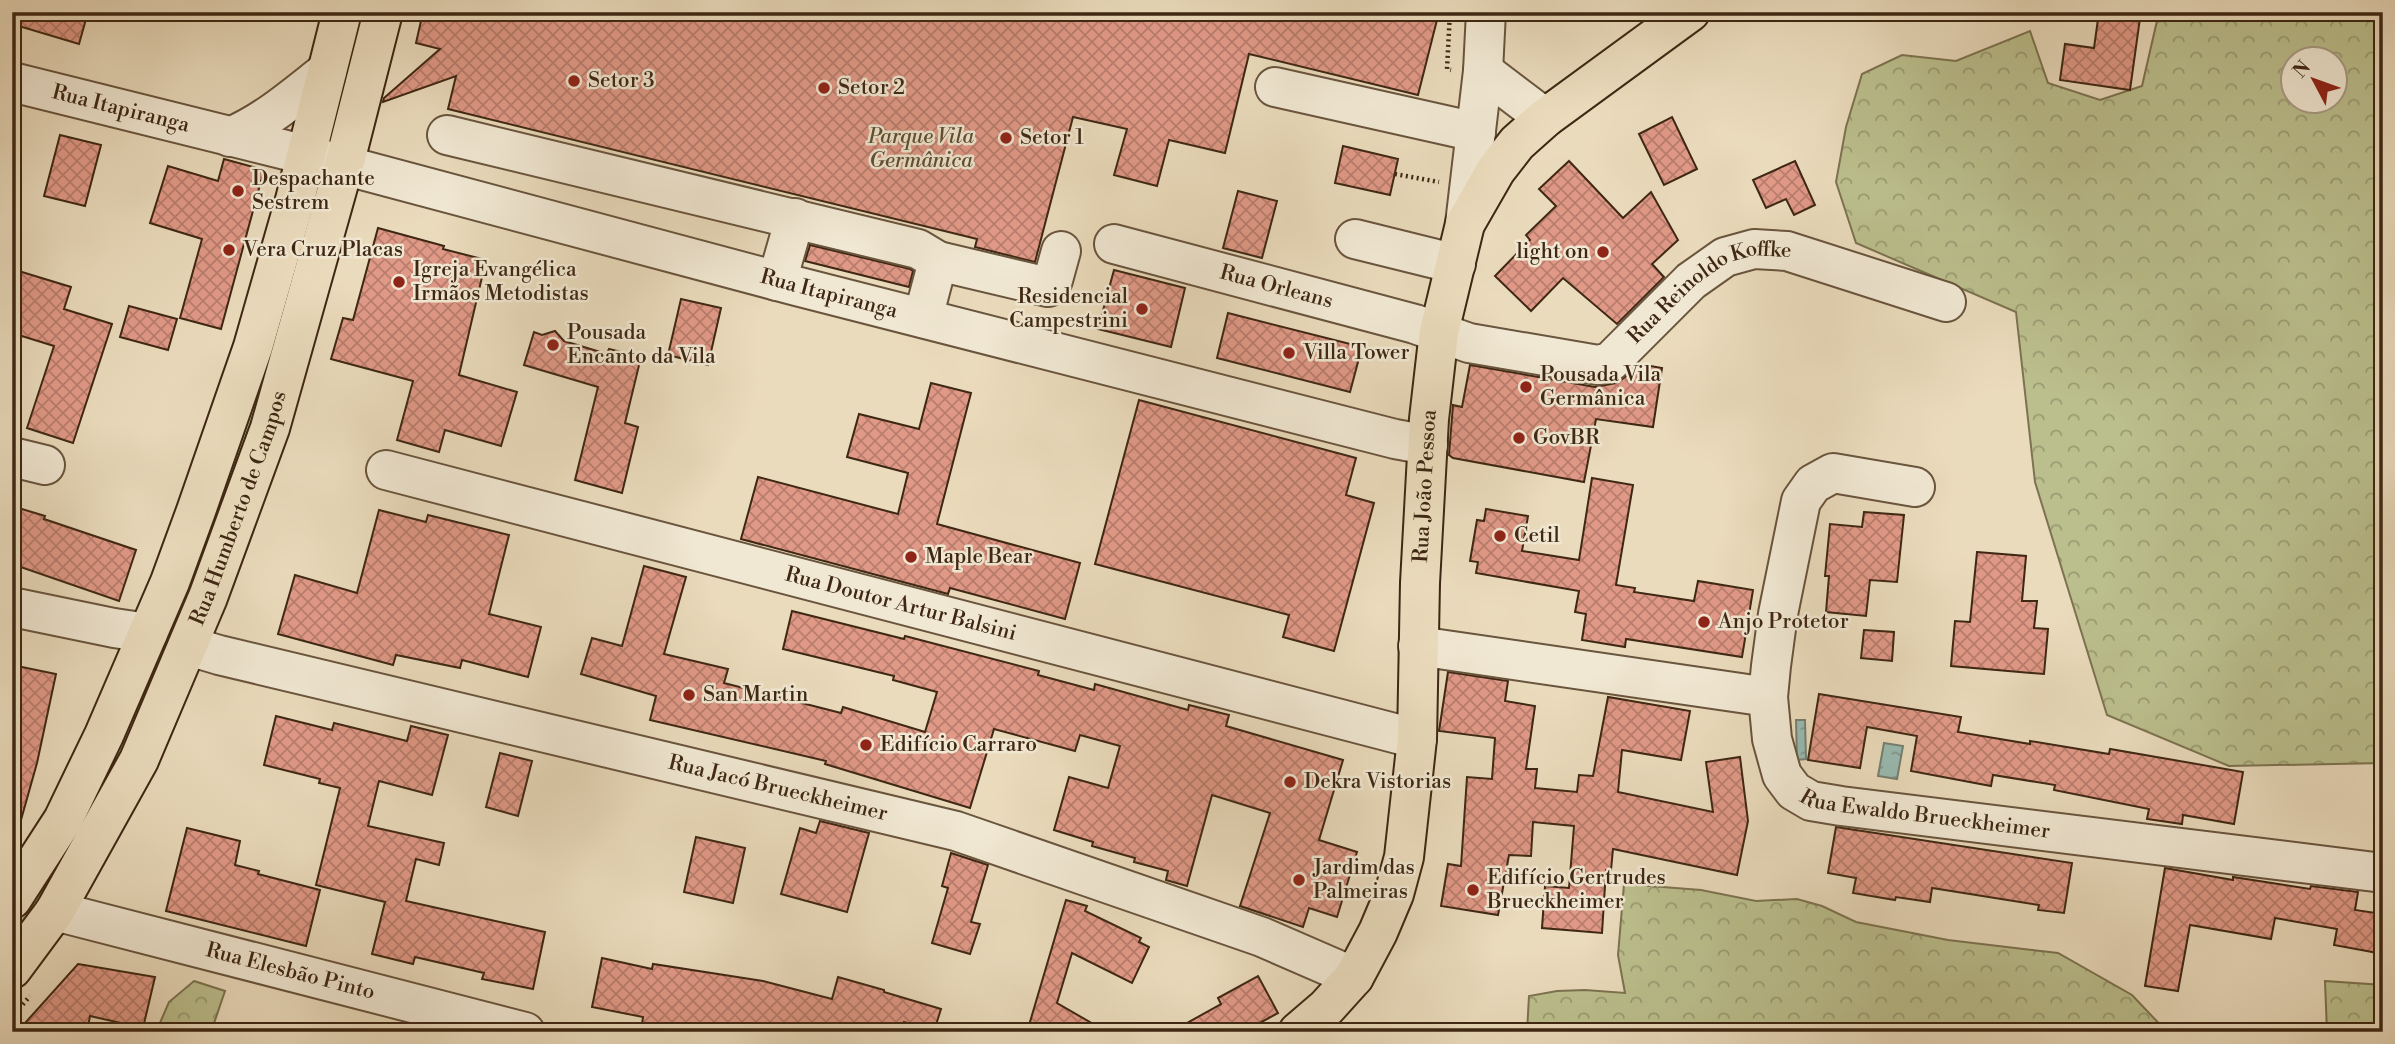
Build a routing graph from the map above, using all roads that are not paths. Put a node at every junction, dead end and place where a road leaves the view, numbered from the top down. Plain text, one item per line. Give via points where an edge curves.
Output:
1 (342, 12) edge
2 (383, 12) edge
3 (1486, 12) edge
4 (1690, 12) edge
5 (1468, 70) junction
6 (327, 71) junction
7 (12, 82) edge
8 (1275, 87) dead end
9 (1545, 118) junction
10 (1476, 132) junction
11 (447, 135) dead end
12 (230, 136) junction
13 (306, 155) junction
14 (344, 165) junction
15 (795, 218) junction
16 (1465, 223) junction
17 (1356, 239) dead end
18 (1114, 244) dead end
19 (1061, 251) dead end
20 (938, 261) junction
21 (1456, 264) junction
22 (778, 281) junction
23 (1946, 302) dead end
24 (923, 318) junction
25 (1439, 332) junction
26 (1428, 445) junction
27 (386, 470) dead end
28 (1915, 487) dead end
29 (12, 607) edge
30 (148, 633) junction
31 (189, 646) junction
32 (1418, 646) junction
33 (1769, 697) junction
34 (1416, 739) junction
35 (2383, 873) edge
36 (12, 899) edge
37 (55, 911) junction
38 (12, 969) edge
39 (1354, 977) junction
40 (525, 1032) edge
41 (1298, 1032) edge

1 - 6 main road, Rua Humberto de Campos
2 - 14 main road, Rua Humberto de Campos
3 - 5 street
4 - 9 main road, Rua João Pessoa
5 - 9 street
5 - 10 street
6 - 12 street via 274,113
6 - 13 main road, Rua Humberto de Campos
7 - 12 street, Rua Itapiranga
8 - 10 street
9 - 16 main road, Rua João Pessoa via 1496,170
10 - 16 street
11 - 15 street
12 - 13 street, Rua Itapiranga
13 - 14 street, Rua Itapiranga
13 - 30 main road, Rua Humberto de Campos via 238,393
14 - 22 street, Rua Itapiranga
14 - 31 main road, Rua Humberto de Campos via 270,428
15 - 20 street via 918,249
15 - 22 street
16 - 21 main road, Rua João Pessoa
17 - 21 street
18 - 25 street, Rua Orleans
19 - 20 street via 1048,287
20 - 24 street
21 - 25 main road, Rua João Pessoa
22 - 24 street, Rua Itapiranga
23 - 25 street, Rua Reinoldo Koffke via 1787,251 1754,250 1725,257 1691,281 1610,362 1598,365 1469,343
24 - 26 street, Rua Itapiranga
25 - 26 main road, Rua João Pessoa
26 - 32 main road, Rua João Pessoa
27 - 34 street, Rua Doutor Artur Balsini
28 - 33 street, Rua Ewaldo Brueckheimer via 1833,473 1813,484 1801,501 1778,614
29 - 30 street
30 - 36 main road, Rua Humberto de Campos via 63,820
31 - 37 main road, Rua Humberto de Campos via 139,760
31 - 39 street, Rua Jacó Brueckheimer via 956,831 1262,937
32 - 33 street
32 - 34 main road, Rua João Pessoa
33 - 35 street, Rua Ewaldo Brueckheimer via 1782,775 1794,791 1811,801
34 - 39 main road, Rua João Pessoa via 1404,856 1394,894
37 - 38 main road, Rua Humberto de Campos
37 - 40 street, Rua Elesbão Pinto
39 - 41 main road, Rua João Pessoa

